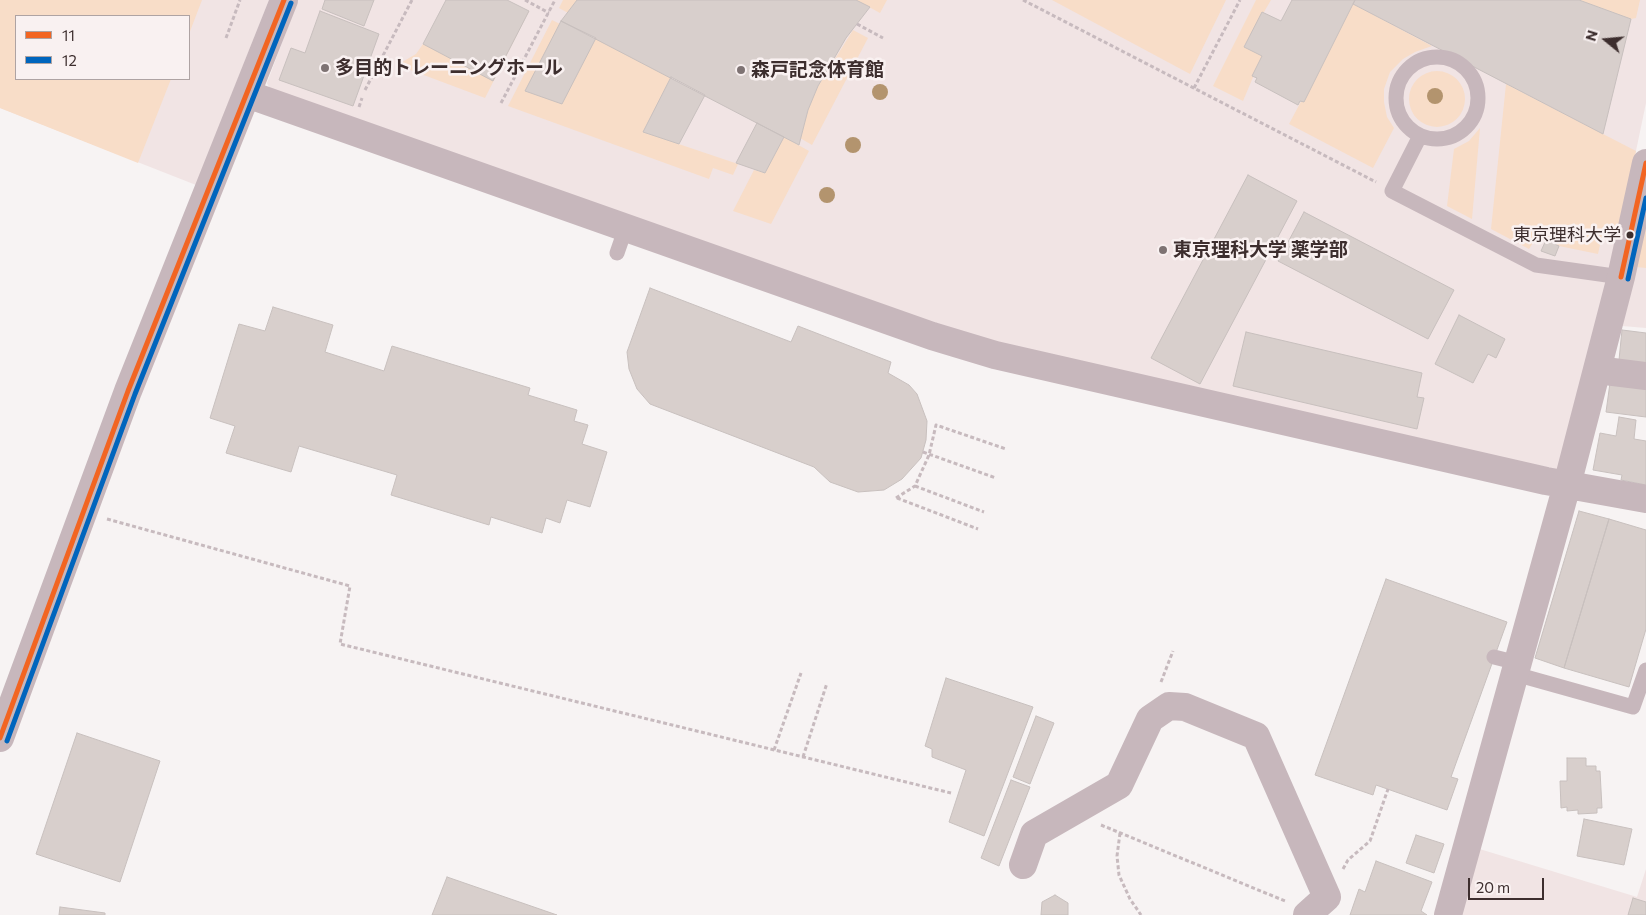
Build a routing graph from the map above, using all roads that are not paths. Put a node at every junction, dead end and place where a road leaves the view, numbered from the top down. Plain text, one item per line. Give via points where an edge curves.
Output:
1 (284, 0) edge
2 (247, 94) junction
3 (1420, 136) junction
4 (1646, 163) edge
5 (626, 227) junction
6 (617, 253) dead end
7 (1621, 277) junction
8 (1597, 370) junction
9 (1646, 376) edge
10 (1567, 486) junction
11 (1646, 498) edge
12 (1509, 665) junction
13 (1646, 670) edge
14 (0, 738) edge
15 (1023, 865) dead end
16 (1313, 909) edge
17 (1448, 915) edge

1 - 2 street
2 - 5 street
2 - 14 street via 128,391
3 - 3 lane via 1410,129 1400,114 1396,97 1398,85 1404,74 1424,60 1448,59 1468,72 1474,82 1477,94 1473,118 1456,134 1444,139
3 - 7 lane via 1392,191 1536,265
4 - 7 street
5 - 6 lane
5 - 10 street via 932,336 995,355
7 - 8 street
8 - 9 street
8 - 10 street
10 - 11 street
10 - 12 street
12 - 13 lane via 1633,707
12 - 17 street
15 - 16 street via 1034,834 1118,785 1150,719 1169,706 1184,707 1256,736

